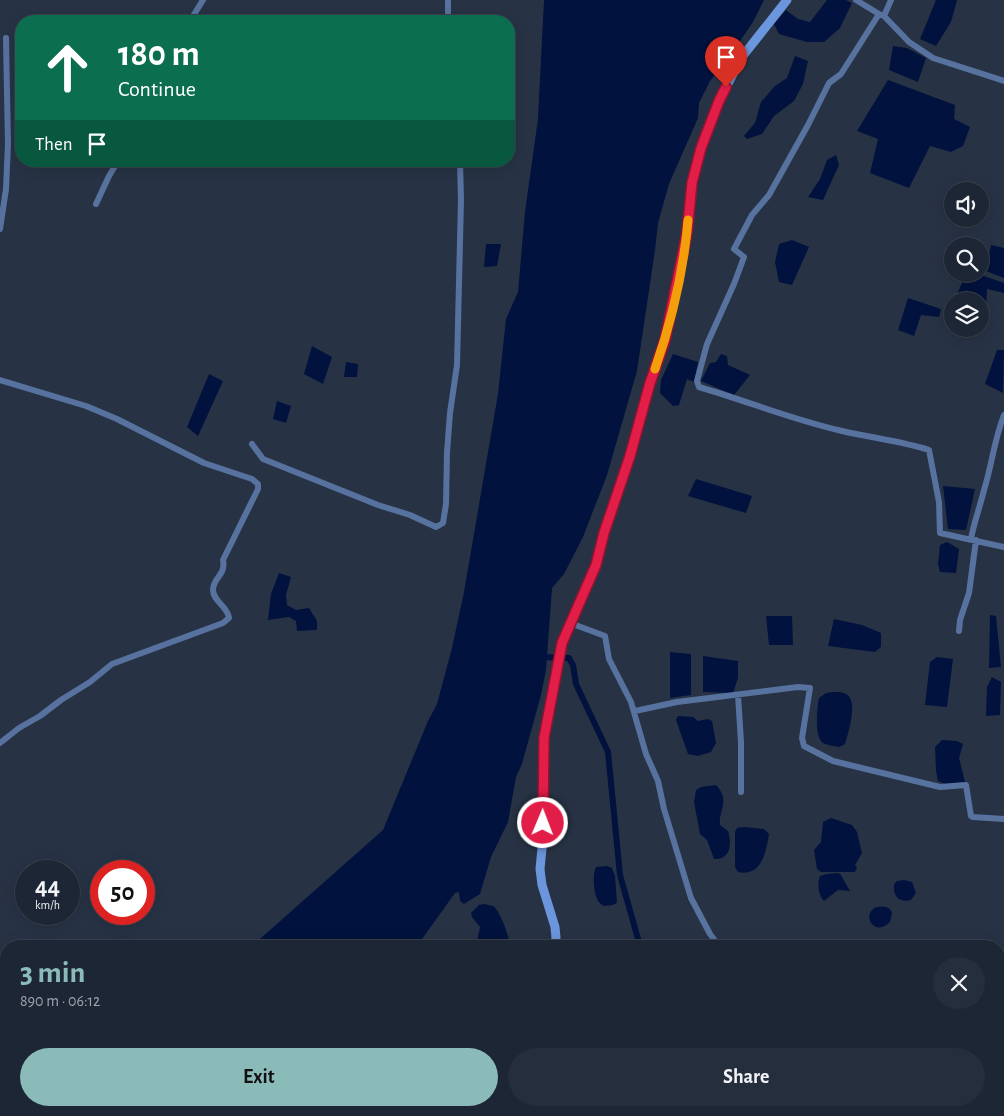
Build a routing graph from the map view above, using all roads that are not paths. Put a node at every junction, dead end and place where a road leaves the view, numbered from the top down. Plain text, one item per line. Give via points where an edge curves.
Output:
1 (203, 0) edge
2 (448, 0) edge
3 (788, 0) edge
4 (856, 0) edge
5 (890, 0) edge
6 (194, 15) edge
7 (447, 15) edge
8 (882, 15) junction
9 (6, 38) dead end
10 (1004, 81) edge
11 (114, 167) edge
12 (460, 167) edge
13 (96, 204) dead end
14 (0, 229) edge
15 (0, 380) edge
16 (1004, 415) edge
17 (252, 444) dead end
18 (973, 540) junction
19 (1004, 547) edge
20 (570, 623) junction
21 (959, 631) dead end
22 (738, 695) junction
23 (635, 711) junction
24 (0, 743) edge
25 (741, 792) dead end
26 (1004, 819) edge
27 (556, 940) edge
28 (714, 940) edge

1 - 6 street
2 - 7 street
3 - 20 main road via 742,57 719,101 701,148 665,340 596,565
4 - 8 street
5 - 8 street
8 - 10 street via 908,42 933,58
8 - 18 street via 841,74 829,83 769,195 752,215 734,249 744,257 707,344 697,381 699,387 757,407 842,431 929,450 939,502 940,533
9 - 14 street via 8,144
11 - 13 street
12 - 17 street via 457,365 443,523 436,527 304,476 263,459
15 - 24 street via 86,406 204,463 258,484 223,560 224,571 214,585 214,595 229,618 112,664
16 - 18 street via 976,515
18 - 19 street
18 - 21 street via 969,593
20 - 23 street via 605,636 609,659
20 - 27 main road via 562,643 544,738 540,869
22 - 23 street
22 - 25 street
22 - 26 street via 810,688 802,738 804,746 833,761 940,787 966,785 971,816
23 - 28 street via 692,898

